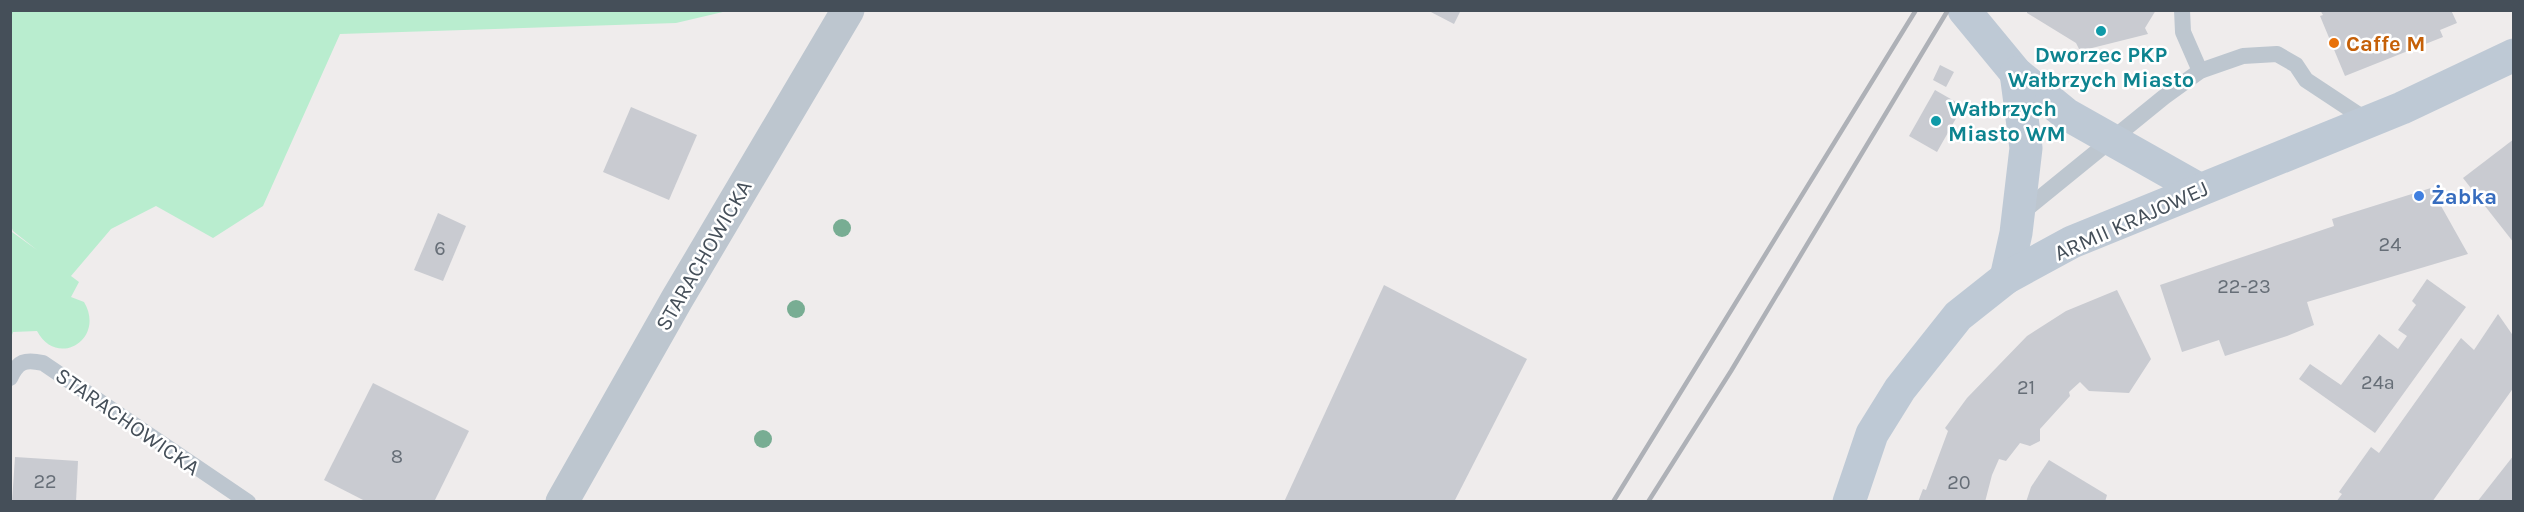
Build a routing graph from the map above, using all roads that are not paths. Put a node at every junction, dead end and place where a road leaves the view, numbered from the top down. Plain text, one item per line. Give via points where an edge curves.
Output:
1 (848, 10) edge
2 (1964, 10) edge
3 (2182, 10) edge
4 (2514, 55) edge
5 (2200, 71) junction
6 (2016, 73) junction
7 (2368, 121) junction
8 (2112, 140) junction
9 (2199, 189) junction
10 (2018, 216) junction
11 (2006, 278) junction
12 (10, 378) edge
13 (248, 501) edge
14 (562, 501) edge
15 (1850, 501) edge

1 - 14 street, STARACHOWICKA
2 - 6 main road
3 - 5 lane via 2183,32
4 - 7 main road, ARMII KRAJOWEJ
5 - 7 lane via 2243,56 2277,54 2296,65 2306,80
5 - 8 lane
6 - 8 main road via 2066,114
6 - 10 main road via 2026,147
7 - 9 main road, ARMII KRAJOWEJ
8 - 9 main road
8 - 10 lane
9 - 11 main road, ARMII KRAJOWEJ via 2072,242
10 - 11 main road
11 - 15 main road, ARMII KRAJOWEJ via 1958,316 1900,389 1872,434
12 - 13 lane, STARACHOWICKA via 16,365 28,359 43,363

